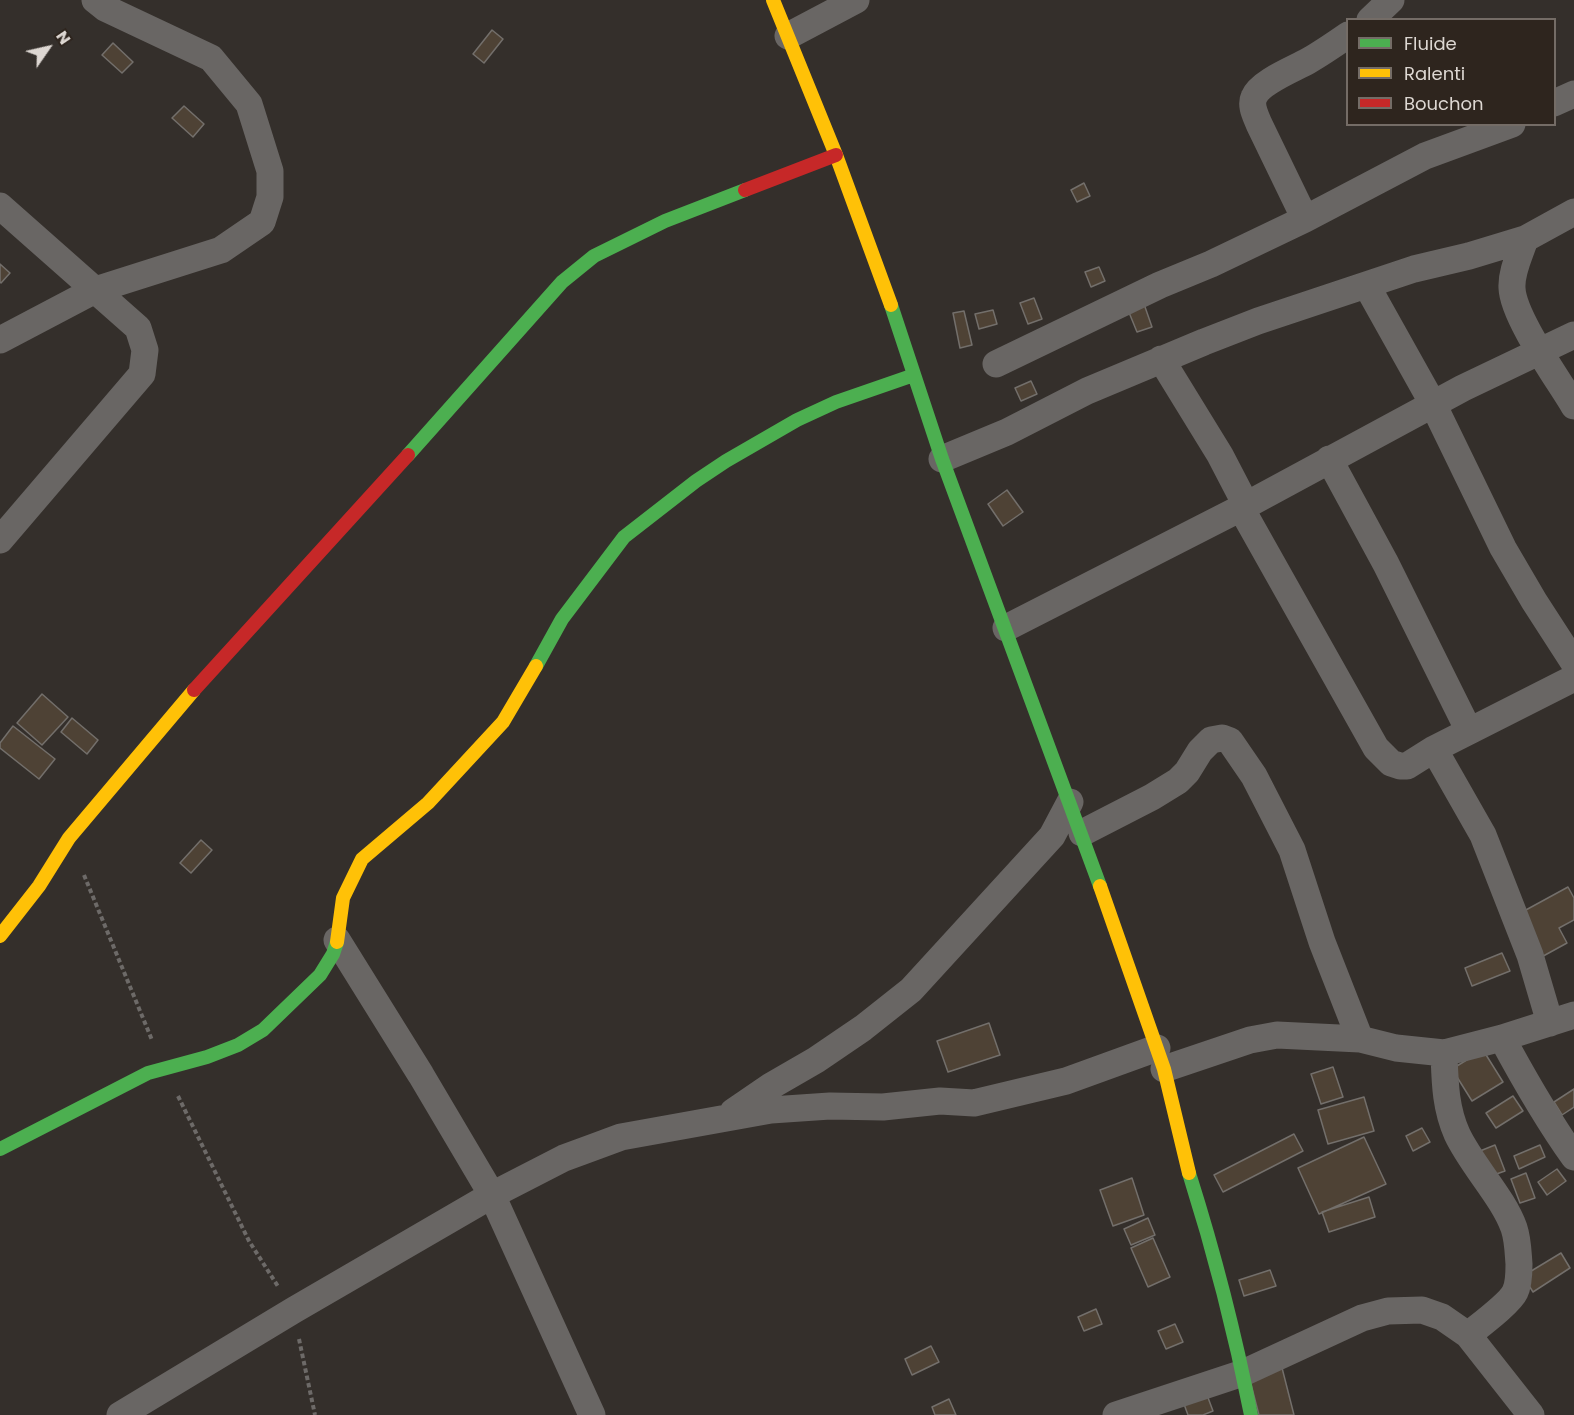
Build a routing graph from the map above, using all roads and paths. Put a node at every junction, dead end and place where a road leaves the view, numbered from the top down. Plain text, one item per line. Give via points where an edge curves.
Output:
1 (95, 0) edge
2 (773, 0) edge
3 (856, 0) edge
4 (1391, 0) edge
5 (1372, 18) edge
6 (788, 36) junction
7 (1346, 36) edge
8 (1574, 94) edge
9 (1556, 102) edge
10 (1507, 126) edge
11 (836, 155) junction
12 (0, 206) edge
13 (1574, 212) edge
14 (1305, 219) junction
15 (1525, 239) junction
16 (1367, 286) junction
17 (95, 290) junction
18 (1574, 335) edge
19 (0, 340) edge
20 (1541, 351) junction
21 (1161, 359) junction
22 (996, 364) dead end
23 (914, 375) junction
24 (1433, 404) junction
25 (1574, 406) edge
26 (942, 459) junction
27 (1329, 459) junction
28 (1243, 506) junction
29 (0, 540) edge
30 (1006, 628) junction
31 (1574, 663) edge
32 (1574, 678) edge
33 (1469, 732) junction
34 (1434, 749) junction
35 (1070, 802) junction
36 (1082, 833) junction
37 (0, 936) edge
38 (337, 940) junction
39 (1562, 1019) edge
40 (1502, 1038) junction
41 (1360, 1039) junction
42 (1444, 1053) junction
43 (1161, 1058) junction
44 (724, 1118) junction
45 (0, 1149) edge
46 (1574, 1157) edge
47 (492, 1196) junction
48 (294, 1310) junction
49 (1468, 1335) junction
50 (1243, 1373) junction
51 (120, 1415) edge
52 (315, 1415) edge
53 (592, 1415) edge
54 (1116, 1415) edge
55 (1251, 1415) edge
56 (1531, 1415) edge

1 - 17 street via 211,58 249,104 270,171 270,197 262,222 221,249
2 - 6 street
3 - 6 street
4 - 5 street
6 - 11 street
7 - 14 street via 1269,82 1253,98 1255,114
8 - 9 street
10 - 14 street via 1425,156
11 - 23 street
11 - 37 street via 665,221 594,256 562,282 181,705 69,838 39,886
12 - 17 street
13 - 15 street
14 - 22 street
15 - 16 street
15 - 20 street via 1512,279 1512,294 1520,317
16 - 21 street via 1258,321
16 - 24 street
17 - 19 street
17 - 29 street via 138,328 145,350 142,374
18 - 20 street
20 - 24 street
20 - 25 street
21 - 26 street
21 - 28 street via 1220,455
23 - 26 street
23 - 38 street via 797,420 696,481 624,537 562,619 503,722 428,803 362,859 343,898
24 - 27 street
24 - 31 street via 1503,548
26 - 30 street
27 - 28 street
27 - 33 street
28 - 30 street
28 - 34 street via 1381,756 1404,766
30 - 35 street
32 - 33 street
33 - 34 street
34 - 39 street via 1483,835 1530,955
35 - 36 street
35 - 44 street via 1052,836 1020,874 911,990 835,1048
36 - 41 street via 1178,781 1211,741 1230,741 1254,776 1292,850
36 - 43 street
38 - 45 street via 320,975 263,1030 207,1057 148,1073
38 - 47 street
39 - 40 street
40 - 42 street
40 - 46 street
41 - 42 street
41 - 43 street via 1277,1035
42 - 49 street via 1449,1113 1471,1160 1506,1210 1518,1249 1515,1292
43 - 44 street via 974,1104 940,1101 883,1107 830,1106
43 - 50 street via 1183,1155
44 - 47 street via 621,1137 564,1158
47 - 48 street
47 - 53 street
48 - 51 street
48 - 52 path
49 - 50 street via 1442,1317 1422,1310 1388,1311 1362,1318
49 - 56 street
50 - 54 street
50 - 55 street

